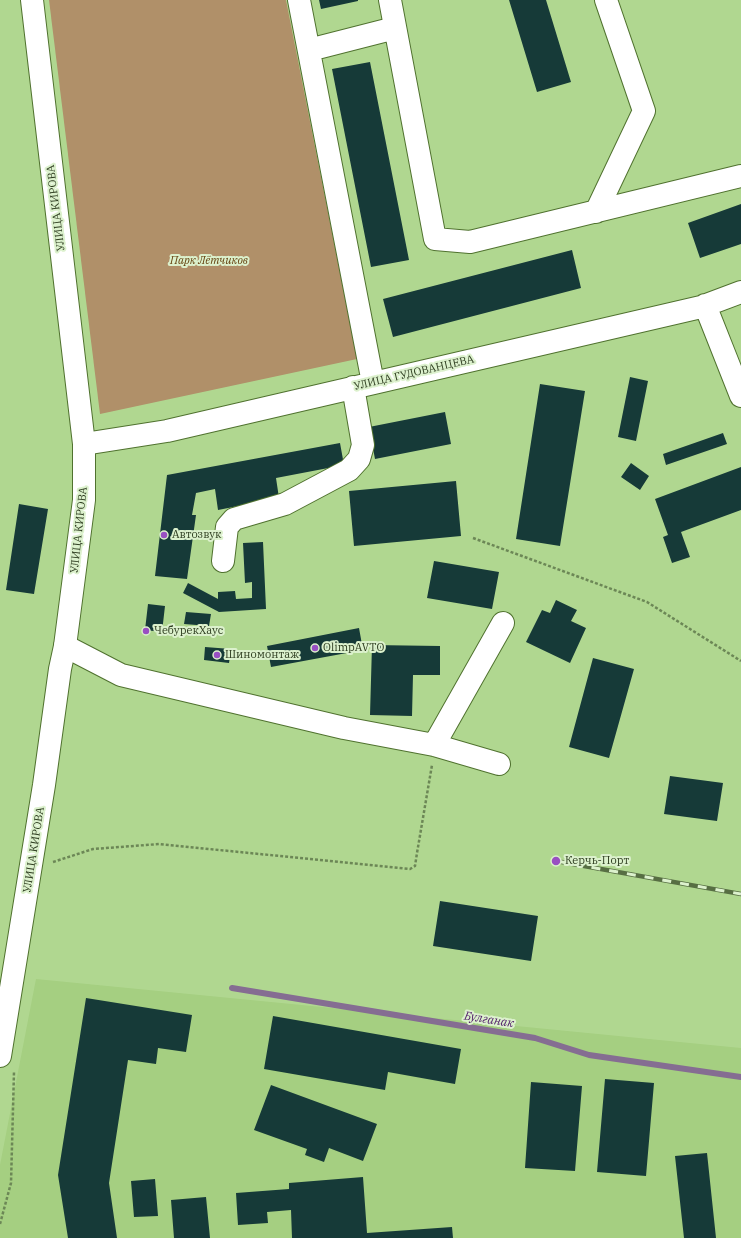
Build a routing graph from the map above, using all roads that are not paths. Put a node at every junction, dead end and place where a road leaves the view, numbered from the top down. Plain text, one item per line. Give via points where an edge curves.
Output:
1 (32, 0) edge
2 (299, 0) edge
3 (390, 0) edge
4 (606, 0) edge
5 (395, 28) junction
6 (309, 50) junction
7 (741, 176) edge
8 (596, 212) junction
9 (741, 292) edge
10 (706, 305) junction
11 (363, 385) junction
12 (741, 396) edge
13 (84, 444) junction
14 (223, 560) dead end
15 (502, 623) dead end
16 (66, 646) junction
17 (434, 745) junction
18 (499, 764) dead end
19 (7, 1062) edge

1 - 13 main road, УЛИЦА КИРОВА
2 - 6 main road
3 - 5 main road
4 - 8 main road via 644,111
5 - 6 main road
5 - 8 main road via 435,240 470,242
6 - 11 main road
7 - 8 main road
9 - 10 main road, УЛИЦА ГУДОВАНЦЕВА
10 - 11 main road, УЛИЦА ГУДОВАНЦЕВА
10 - 12 main road
11 - 13 main road, УЛИЦА ГУДОВАНЦЕВА via 167,431
11 - 14 main road via 363,445 359,459 349,470 285,504 234,519 227,527
13 - 16 main road, УЛИЦА КИРОВА via 84,500
15 - 17 main road
16 - 17 main road via 121,675 336,726
16 - 19 main road, УЛИЦА КИРОВА via 60,669
17 - 18 main road

